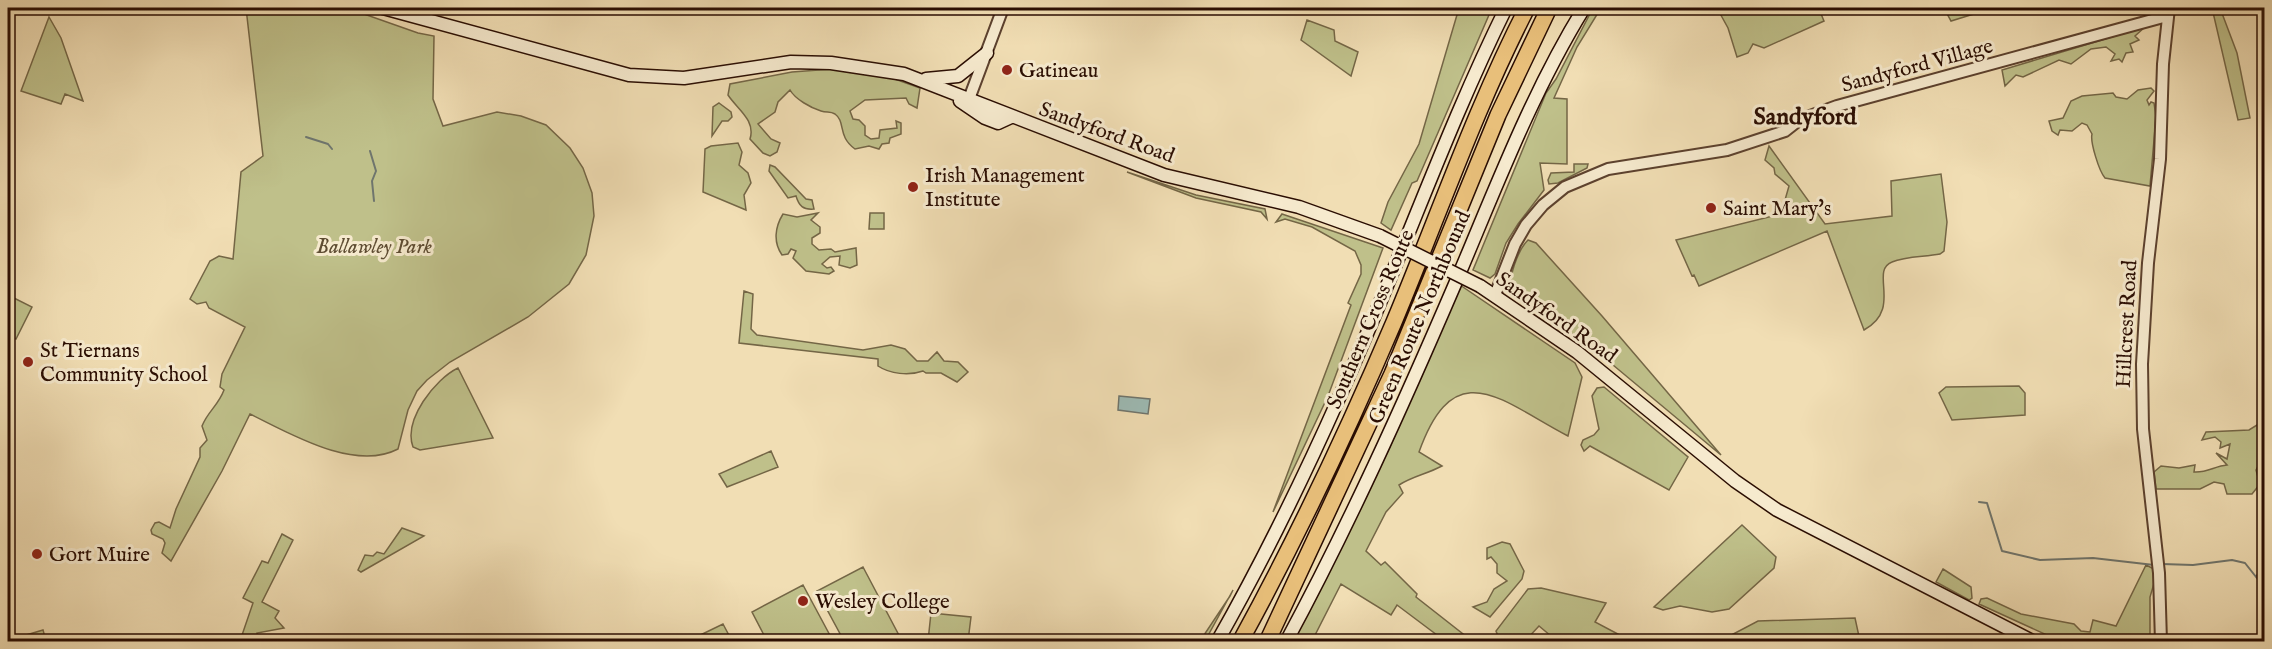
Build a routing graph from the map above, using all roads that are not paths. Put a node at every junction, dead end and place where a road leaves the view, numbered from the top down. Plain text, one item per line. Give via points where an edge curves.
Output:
1 (383, 8) edge
2 (1003, 8) edge
3 (1506, 8) edge
4 (1526, 8) edge
5 (1549, 8) edge
6 (1559, 8) edge
7 (1584, 8) edge
8 (2168, 12) edge
9 (987, 53) junction
10 (922, 80) junction
11 (949, 91) junction
12 (969, 99) junction
13 (1011, 117) junction
14 (1464, 200) junction
15 (1495, 295) junction
16 (1217, 642) edge
17 (1240, 642) edge
18 (1267, 642) edge
19 (1286, 642) edge
20 (2034, 642) edge
21 (2161, 642) edge

1 - 10 main road, Sandyford Road via 629,75 684,78 791,62 880,68
2 - 9 street
3 - 16 main road via 1467,90 1336,405 1280,524
4 - 17 highway, Southern Cross Route via 1394,322 1305,515
5 - 14 highway, Southern Cross Route via 1498,115
6 - 14 highway
7 - 19 main road, Green Route Northbound via 1530,110 1388,438
8 - 15 street, Sandyford Village via 1847,103 1799,120 1785,131 1727,150 1588,176 1559,192 1530,220 1515,244
8 - 21 street, Hillcrest Road via 2142,364 2144,453 2159,573
9 - 10 main road via 958,76
9 - 12 street
10 - 11 main road, Sandyford Road
11 - 12 main road, Sandyford Road
11 - 13 main road, Sandyford Road via 985,118 998,123
12 - 13 main road, Sandyford Road
13 - 15 main road, Sandyford Road, bridge via 1173,178 1299,207 1380,236
14 - 18 highway, Southern Cross Route via 1392,375
15 - 20 main road, Sandyford Road via 1577,352 1759,498 1794,520 1860,550

